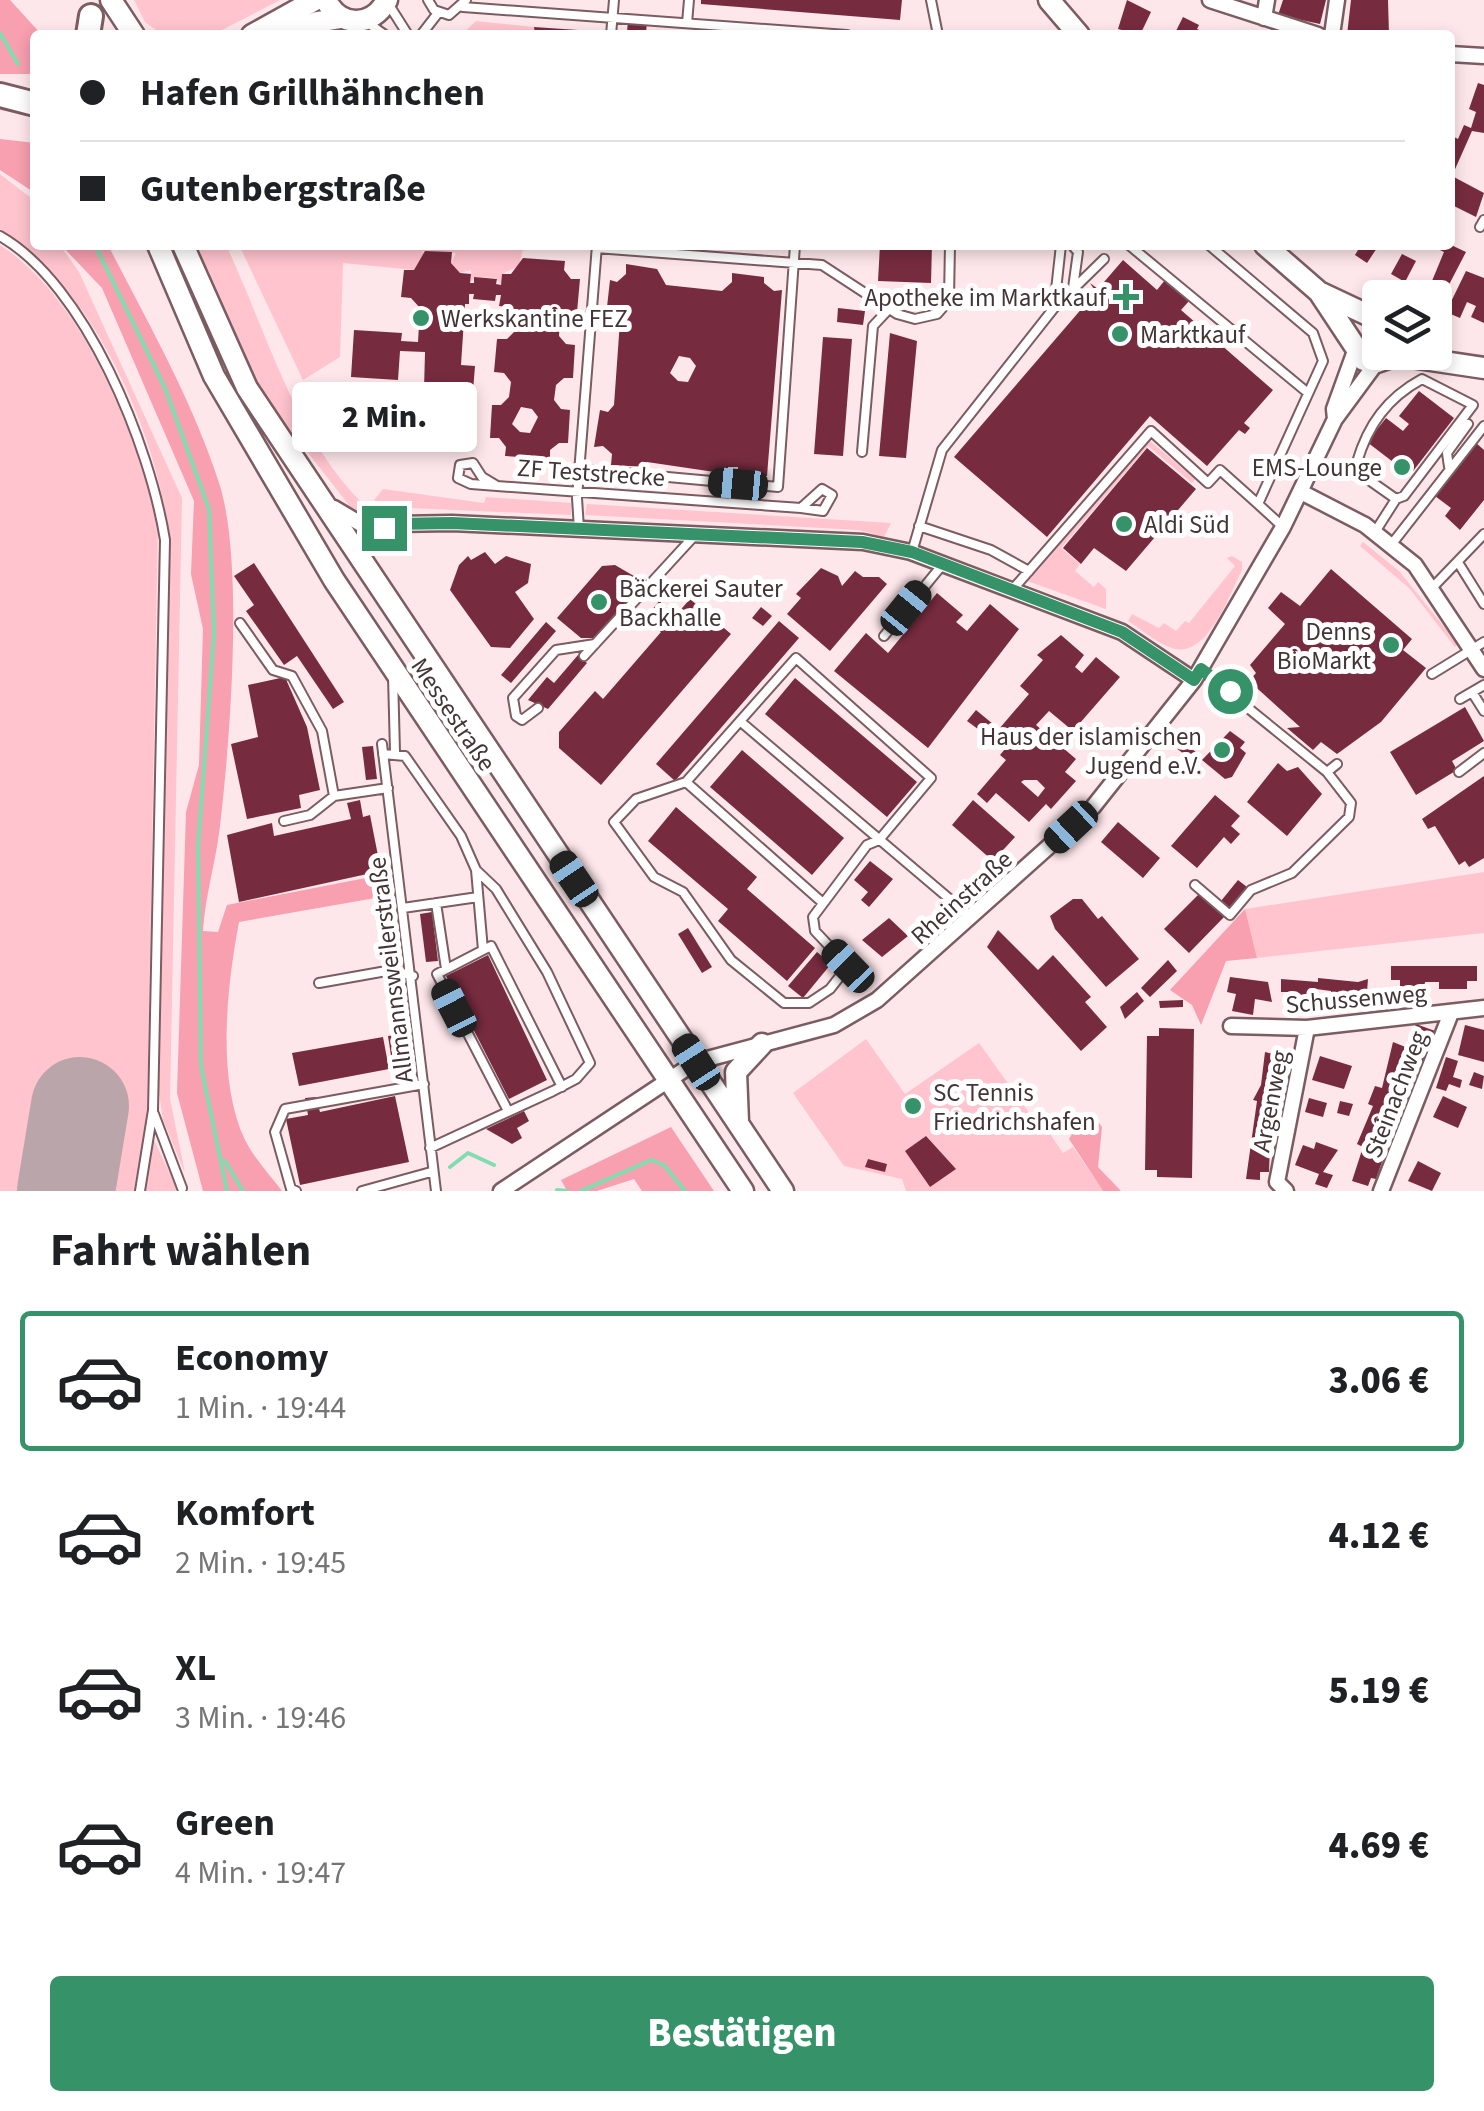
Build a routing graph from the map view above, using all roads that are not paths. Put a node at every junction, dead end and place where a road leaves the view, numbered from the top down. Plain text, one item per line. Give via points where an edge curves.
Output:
1 (110, 0) edge
2 (315, 0) edge
3 (326, 0) edge
4 (387, 0) edge
5 (428, 0) edge
6 (614, 0) edge
7 (689, 0) edge
8 (931, 0) edge
9 (1048, 0) edge
10 (1210, 0) edge
11 (1267, 0) edge
12 (1337, 0) edge
13 (464, 3) edge
14 (438, 13) junction
15 (612, 17) junction
16 (341, 18) junction
17 (1264, 18) junction
18 (364, 21) junction
19 (687, 23) junction
20 (116, 30) edge
21 (131, 30) edge
22 (261, 30) edge
23 (300, 30) edge
24 (378, 30) edge
25 (405, 30) edge
26 (425, 30) edge
27 (611, 30) edge
28 (770, 30) edge
29 (937, 30) edge
30 (1075, 30) edge
31 (1302, 30) edge
32 (1333, 30) edge
33 (1455, 54) edge
34 (1484, 56) edge
35 (30, 93) edge
36 (3, 96) edge
37 (30, 103) edge
38 (0, 236) edge
39 (160, 250) edge
40 (185, 250) edge
41 (597, 250) edge
42 (634, 250) edge
43 (795, 250) edge
44 (950, 250) edge
45 (1060, 250) edge
46 (1075, 250) edge
47 (1135, 250) edge
48 (1216, 250) edge
49 (1271, 250) edge
50 (1104, 258) dead end
51 (794, 263) junction
52 (1073, 289) junction
53 (1320, 292) junction
54 (1054, 308) junction
55 (889, 309) junction
56 (1362, 311) edge
57 (1362, 322) edge
58 (1353, 345) junction
59 (1362, 357) edge
60 (1375, 370) edge
61 (1308, 393) junction
62 (1473, 405) junction
63 (1484, 410) edge
64 (1335, 419) junction
65 (1468, 424) dead end
66 (1484, 426) edge
67 (862, 452) dead end
68 (1449, 468) junction
69 (580, 469) junction
70 (497, 486) junction
71 (578, 492) junction
72 (1301, 492) junction
73 (318, 495) junction
74 (1396, 499) junction
75 (1258, 504) junction
76 (801, 508) dead end
77 (920, 526) junction
78 (1283, 527) junction
79 (579, 529) junction
80 (1376, 532) junction
81 (696, 534) junction
82 (1484, 534) edge
83 (1392, 545) junction
84 (912, 552) junction
85 (942, 564) junction
86 (1459, 564) junction
87 (1029, 570) junction
88 (1432, 588) junction
89 (1012, 589) junction
90 (1484, 604) edge
91 (240, 623) dead end
92 (884, 636) dead end
93 (599, 643) junction
94 (1478, 645) edge
95 (584, 656) dead end
96 (393, 667) junction
97 (1484, 669) edge
98 (1198, 674) junction
99 (1432, 674) dead end
100 (1484, 685) edge
101 (1472, 692) junction
102 (1460, 700) dead end
103 (538, 708) dead end
104 (1484, 711) edge
105 (740, 722) junction
106 (394, 752) junction
107 (1484, 753) edge
108 (1337, 764) dead end
109 (1327, 772) junction
110 (1459, 772) dead end
111 (686, 782) junction
112 (388, 788) junction
113 (334, 796) junction
114 (284, 821) dead end
115 (879, 840) junction
116 (476, 870) junction
117 (1195, 885) dead end
118 (478, 897) junction
119 (436, 903) junction
120 (823, 904) junction
121 (404, 908) junction
122 (972, 918) junction
123 (483, 950) junction
124 (446, 969) junction
125 (413, 976) junction
126 (319, 983) dead end
127 (1484, 1008) edge
128 (1451, 1012) junction
129 (1231, 1026) dead end
130 (1307, 1028) junction
131 (762, 1044) junction
132 (696, 1062) junction
133 (670, 1079) junction
134 (424, 1084) junction
135 (562, 1086) junction
136 (506, 1109) junction
137 (153, 1110) junction
138 (738, 1124) junction
139 (430, 1148) junction
140 (430, 1172) junction
141 (1281, 1186) edge
142 (182, 1188) dead end
143 (140, 1191) edge
144 (296, 1191) edge
145 (362, 1191) edge
146 (436, 1191) edge
147 (501, 1191) edge
148 (742, 1191) edge
149 (783, 1191) edge
150 (1381, 1191) edge

1 - 20 street
1 - 21 street
2 - 22 street
3 - 16 street
4 - 18 street
4 - 25 lane
5 - 14 lane
6 - 15 lane
7 - 19 lane
8 - 29 lane
9 - 30 street
10 - 17 street
11 - 17 street
12 - 32 street
13 - 14 lane via 449,15
13 - 15 lane
14 - 26 lane
15 - 19 lane
15 - 27 lane
16 - 18 street
16 - 23 street
17 - 31 street
18 - 24 lane
19 - 28 lane
33 - 34 street
35 - 36 main road
36 - 37 main road
38 - 137 lane via 72,301 159,504 165,540
39 - 96 street, Messestraße via 214,376
40 - 73 street, Messestraße via 247,388
41 - 69 lane
42 - 51 lane
43 - 51 lane
44 - 55 lane via 949,297 937,314 914,319
45 - 54 lane
46 - 52 lane
47 - 61 lane
48 - 61 lane via 1312,333 1323,361
49 - 53 street
50 - 52 lane
51 - 55 lane via 822,265
51 - 69 lane via 778,487
52 - 54 lane
53 - 56 street
53 - 58 street
54 - 77 lane via 942,450
55 - 67 lane via 873,326
57 - 58 street
58 - 59 street
58 - 64 street, Rheinstraße
60 - 64 street, Rheinstraße
61 - 75 lane
62 - 63 lane
62 - 74 lane
62 - 74 lane via 1422,379 1398,392 1366,432 1357,462
64 - 72 street, Rheinstraße
65 - 68 lane via 1446,453
66 - 68 lane
68 - 83 lane
69 - 71 lane
70 - 70 lane, ZF Teststrecke via 472,463 460,466 463,482
70 - 71 lane, ZF Teststrecke
71 - 76 lane, ZF Teststrecke
71 - 79 lane
72 - 78 street, Rheinstraße
72 - 80 street
73 - 79 street via 371,530 394,524
73 - 132 street, Messestraße
74 - 80 lane
75 - 78 lane
75 - 87 lane via 1220,470 1208,483 1151,431
77 - 84 lane
77 - 87 lane
78 - 98 street, Rheinstraße
79 - 81 street
80 - 83 street
81 - 84 street via 862,542
81 - 93 lane
82 - 86 lane
83 - 88 street
84 - 85 street
85 - 89 street
85 - 92 lane
86 - 88 lane
86 - 90 lane
87 - 89 lane
88 - 94 street
89 - 98 street via 1122,632
91 - 113 lane via 273,670 292,676 322,730
93 - 95 lane
93 - 103 lane via 556,650 513,698 522,720
94 - 97 street
94 - 99 lane
96 - 106 lane
96 - 133 street, Messestraße
98 - 109 lane
98 - 122 street, Rheinstraße via 1093,807
100 - 101 lane
101 - 102 lane
101 - 104 lane
105 - 111 lane
105 - 115 lane
105 - 115 lane via 796,658 931,778
106 - 112 lane, Allmannsweilerstraße via 382,749
106 - 116 lane via 406,756 462,836
107 - 110 lane
108 - 109 lane
109 - 117 lane via 1351,804 1349,817 1292,873 1251,890 1230,915
111 - 120 lane
111 - 120 lane via 636,799 614,822 654,877 683,892 731,960 784,1002 809,1003 848,966 815,932 813,917
112 - 113 lane
112 - 121 lane, Allmannsweilerstraße
113 - 114 lane via 310,815
115 - 120 lane
115 - 122 lane
116 - 118 lane
116 - 135 lane via 496,889 578,1030 590,1063
118 - 119 lane
118 - 123 lane
119 - 121 lane
119 - 124 lane
121 - 125 lane, Allmannsweilerstraße
122 - 131 street, Rheinstraße via 877,1000 834,1025
123 - 124 lane
123 - 135 lane via 492,946
124 - 136 lane via 437,974
125 - 126 lane via 392,970
125 - 134 lane, Allmannsweilerstraße
127 - 128 street, Schussenweg
128 - 130 street, Schussenweg
128 - 150 street, Steinachweg
129 - 130 street, Schussenweg
130 - 141 street, Argenweg
131 - 132 street, Rheinstraße
131 - 138 street via 736,1072
132 - 133 street, Rheinstraße
132 - 138 street, Messestraße
133 - 147 street, Rheinstraße
133 - 148 street, Messestraße
134 - 139 lane, Allmannsweilerstraße
134 - 144 lane via 285,1109 275,1132
135 - 136 lane
136 - 139 lane
137 - 142 lane
137 - 143 lane
138 - 149 street, Messestraße
139 - 140 lane, Allmannsweilerstraße
140 - 145 lane
140 - 146 lane, Allmannsweilerstraße

